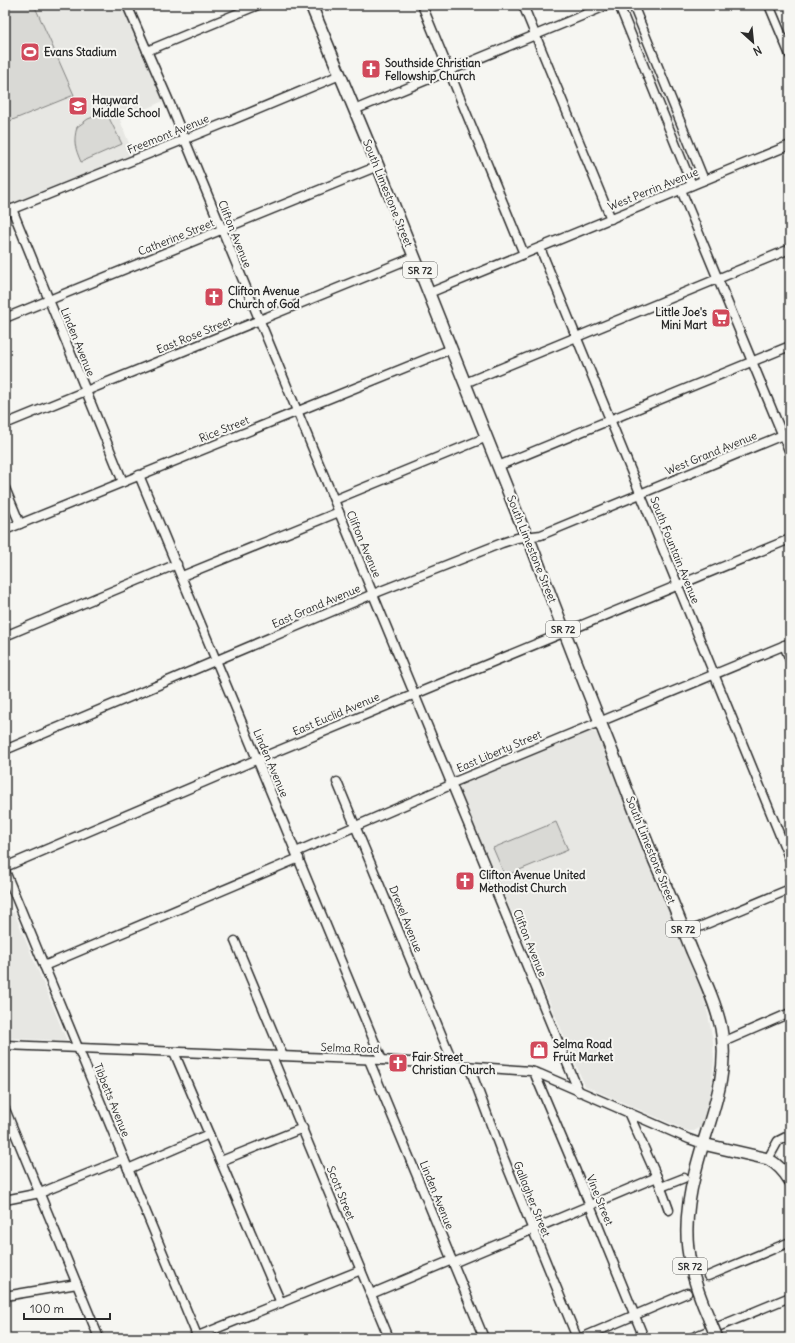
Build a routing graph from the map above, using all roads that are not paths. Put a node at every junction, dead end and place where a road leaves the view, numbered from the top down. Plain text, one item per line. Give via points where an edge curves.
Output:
1 (128, 5) edge
2 (258, 5) edge
3 (311, 5) edge
4 (422, 5) edge
5 (523, 5) edge
6 (608, 5) edge
7 (619, 5) edge
8 (633, 5) edge
9 (769, 5) edge
10 (536, 35) junction
11 (786, 36) edge
12 (147, 51) junction
13 (790, 55) edge
14 (448, 70) junction
15 (340, 75) junction
16 (354, 110) junction
17 (184, 139) junction
18 (790, 145) edge
19 (378, 166) junction
20 (704, 180) junction
21 (692, 185) junction
22 (681, 190) junction
23 (8, 211) edge
24 (611, 219) junction
25 (222, 230) junction
26 (540, 248) junction
27 (790, 249) edge
28 (524, 254) junction
29 (414, 257) junction
30 (718, 279) junction
31 (429, 293) junction
32 (49, 300) junction
33 (5, 318) edge
34 (259, 320) junction
35 (576, 337) junction
36 (790, 346) edge
37 (451, 348) junction
38 (752, 362) junction
39 (465, 383) junction
40 (86, 391) junction
41 (297, 411) junction
42 (610, 420) junction
43 (5, 424) edge
44 (786, 434) edge
45 (487, 438) junction
46 (790, 453) edge
47 (498, 466) junction
48 (139, 476) junction
49 (123, 482) junction
50 (5, 488) edge
51 (640, 494) junction
52 (334, 500) junction
53 (339, 512) junction
54 (20, 524) junction
55 (5, 530) edge
56 (527, 536) junction
57 (790, 539) edge
58 (177, 564) junction
59 (182, 576) junction
60 (677, 586) junction
61 (374, 594) junction
62 (564, 632) junction
63 (5, 636) edge
64 (787, 644) edge
65 (217, 660) junction
66 (790, 660) edge
67 (713, 674) junction
68 (415, 694) junction
69 (599, 721) junction
70 (5, 750) edge
71 (258, 759) junction
72 (337, 782) dead end
73 (452, 783) junction
74 (355, 826) junction
75 (297, 855) junction
76 (790, 860) edge
77 (5, 867) edge
78 (5, 871) edge
79 (790, 889) edge
80 (685, 933) junction
81 (235, 941) dead end
82 (44, 966) junction
83 (790, 1013) edge
84 (723, 1042) junction
85 (5, 1045) edge
86 (78, 1048) junction
87 (174, 1052) junction
88 (272, 1056) junction
89 (283, 1056) junction
90 (369, 1060) junction
91 (382, 1060) junction
92 (454, 1065) junction
93 (469, 1066) junction
94 (534, 1072) junction
95 (579, 1092) junction
96 (5, 1110) edge
97 (628, 1112) junction
98 (303, 1128) junction
99 (209, 1134) junction
100 (790, 1135) edge
101 (704, 1144) junction
102 (124, 1159) junction
103 (768, 1159) junction
104 (221, 1161) junction
105 (128, 1168) junction
106 (657, 1177) junction
107 (684, 1178) dead end
108 (790, 1181) edge
109 (661, 1187) junction
110 (40, 1193) junction
111 (5, 1200) edge
112 (590, 1205) junction
113 (669, 1210) dead end
114 (533, 1229) junction
115 (790, 1242) edge
116 (452, 1261) junction
117 (361, 1270) junction
118 (708, 1276) dead end
119 (77, 1284) junction
120 (687, 1293) dead end
121 (371, 1294) junction
122 (5, 1296) edge
123 (790, 1297) edge
124 (281, 1303) junction
125 (635, 1315) junction
126 (196, 1337) edge
127 (99, 1338) edge
128 (389, 1338) edge
129 (484, 1338) edge
130 (578, 1338) edge
131 (581, 1338) edge
132 (644, 1338) edge
133 (691, 1338) edge
134 (717, 1338) edge

1 - 12 street, Clifton Avenue
2 - 12 street
3 - 15 main road, South Limestone Street / SR 72
4 - 14 street
5 - 10 street
6 - 10 street
7 - 21 street
8 - 20 street
9 - 11 street
10 - 14 street
10 - 24 street
11 - 13 street
12 - 17 street, Clifton Avenue
14 - 16 street
14 - 28 street
15 - 16 main road, South Limestone Street / SR 72
15 - 17 street, Freemont Avenue
16 - 19 main road, South Limestone Street / SR 72
17 - 23 street, Freemont Avenue
17 - 25 street, Clifton Avenue
18 - 20 street, West Perrin Avenue
19 - 25 street, Catherine Street
19 - 29 main road, South Limestone Street / SR 72
20 - 21 street, West Perrin Avenue
21 - 22 street, West Perrin Avenue
22 - 24 street, West Perrin Avenue
22 - 30 street
23 - 32 street, Linden Avenue
24 - 26 street, West Perrin Avenue
25 - 32 street, Catherine Street
25 - 34 street, Clifton Avenue
26 - 28 street, West Perrin Avenue
26 - 35 street, South Fountain Avenue
27 - 30 street
28 - 31 street, West Perrin Avenue
29 - 31 main road, South Limestone Street / SR 72
29 - 34 street, East Rose Street
30 - 35 street
30 - 38 street
31 - 37 main road, South Limestone Street / SR 72
32 - 33 street, Catherine Street
32 - 40 street, Linden Avenue
34 - 40 street, East Rose Street
34 - 41 street, Clifton Avenue
35 - 39 street
35 - 42 street, South Fountain Avenue
36 - 38 street
37 - 39 main road, South Limestone Street / SR 72
37 - 41 street, Rice Street
38 - 42 street
38 - 44 street
39 - 45 main road, South Limestone Street / SR 72
40 - 43 street, East Rose Street
40 - 49 street, Linden Avenue
41 - 48 street, Rice Street
41 - 52 street, Clifton Avenue
42 - 47 street
42 - 51 street, South Fountain Avenue
44 - 46 street
44 - 51 street, West Grand Avenue
45 - 47 main road, South Limestone Street / SR 72
45 - 52 street
47 - 56 main road, South Limestone Street / SR 72
48 - 49 street, Rice Street
48 - 58 street, Linden Avenue
49 - 54 street, Rice Street
50 - 54 street
51 - 56 street, East Grand Avenue via 541,535
51 - 60 street, South Fountain Avenue
52 - 53 street, Clifton Avenue
53 - 59 street
53 - 61 street, Clifton Avenue
54 - 55 street, Rice Street
56 - 61 street, East Grand Avenue via 502,543
56 - 62 main road, South Limestone Street / SR 72
57 - 60 street, East Euclid Avenue
58 - 59 street, Linden Avenue
58 - 63 street
59 - 65 street, Linden Avenue
60 - 62 street, East Euclid Avenue
60 - 67 street, South Fountain Avenue
61 - 65 street, East Grand Avenue
61 - 68 street, Clifton Avenue
62 - 68 street, East Euclid Avenue
62 - 69 main road, South Limestone Street / SR 72
64 - 66 street
64 - 67 street, East Liberty Street
65 - 70 street, East Grand Avenue
65 - 71 street, Linden Avenue
67 - 69 street, East Liberty Street
67 - 76 street, South Fountain Avenue
68 - 71 street, East Euclid Avenue
68 - 73 street, Clifton Avenue
69 - 73 street, East Liberty Street
69 - 80 main road, South Limestone Street / SR 72
71 - 75 street, Linden Avenue
71 - 77 street, East Euclid Avenue
72 - 74 street, Drexel Avenue
73 - 74 street, East Liberty Street via 446,788
73 - 95 street, Clifton Avenue
74 - 75 street, East Liberty Street
74 - 92 street, Drexel Avenue
75 - 82 street, East Liberty Street
75 - 91 street, Linden Avenue
78 - 82 street, Tibbetts Avenue
79 - 80 street
80 - 84 main road, South Limestone Street / SR 72 via 718,1017
81 - 89 street
82 - 86 street, Tibbetts Avenue
83 - 84 street
84 - 101 main road, South Limestone Street / SR 72 via 720,1084
85 - 86 street, Selma Road
86 - 87 street, Selma Road
86 - 102 street, Tibbetts Avenue
87 - 88 street, Selma Road
87 - 99 street
88 - 89 street, Selma Road
88 - 98 street, Scott Street
89 - 90 street, Selma Road
90 - 91 street, Selma Road
90 - 116 street, Linden Avenue
91 - 92 street, Selma Road
92 - 93 street, Selma Road
93 - 94 street, Selma Road
93 - 114 street, Gallagher Street
94 - 95 street, Selma Road
94 - 112 street, Vine Street
95 - 97 street, Selma Road
96 - 110 street
97 - 101 street, Selma Road
97 - 106 street
98 - 104 street
98 - 117 street, Scott Street
99 - 104 street
99 - 105 street
100 - 103 street via 778,1141
101 - 103 main road
101 - 134 main road, SR 72, bridge via 688,1207 686,1238 693,1277
102 - 105 street, Tibbetts Avenue
102 - 110 street
103 - 108 main road via 781,1169
104 - 124 street
105 - 126 street, Tibbetts Avenue
106 - 109 street
106 - 112 street
107 - 109 street
109 - 113 street
110 - 111 street
110 - 119 street
112 - 114 street
112 - 125 street, Vine Street
114 - 116 street
114 - 130 street, Gallagher Street
115 - 118 street
116 - 121 street
116 - 129 street, Linden Avenue
117 - 121 street, Scott Street
117 - 124 street
119 - 122 street
119 - 127 street
120 - 125 street
121 - 128 street, Scott Street
123 - 133 street
124 - 126 street
125 - 131 street
125 - 132 street, Vine Street

